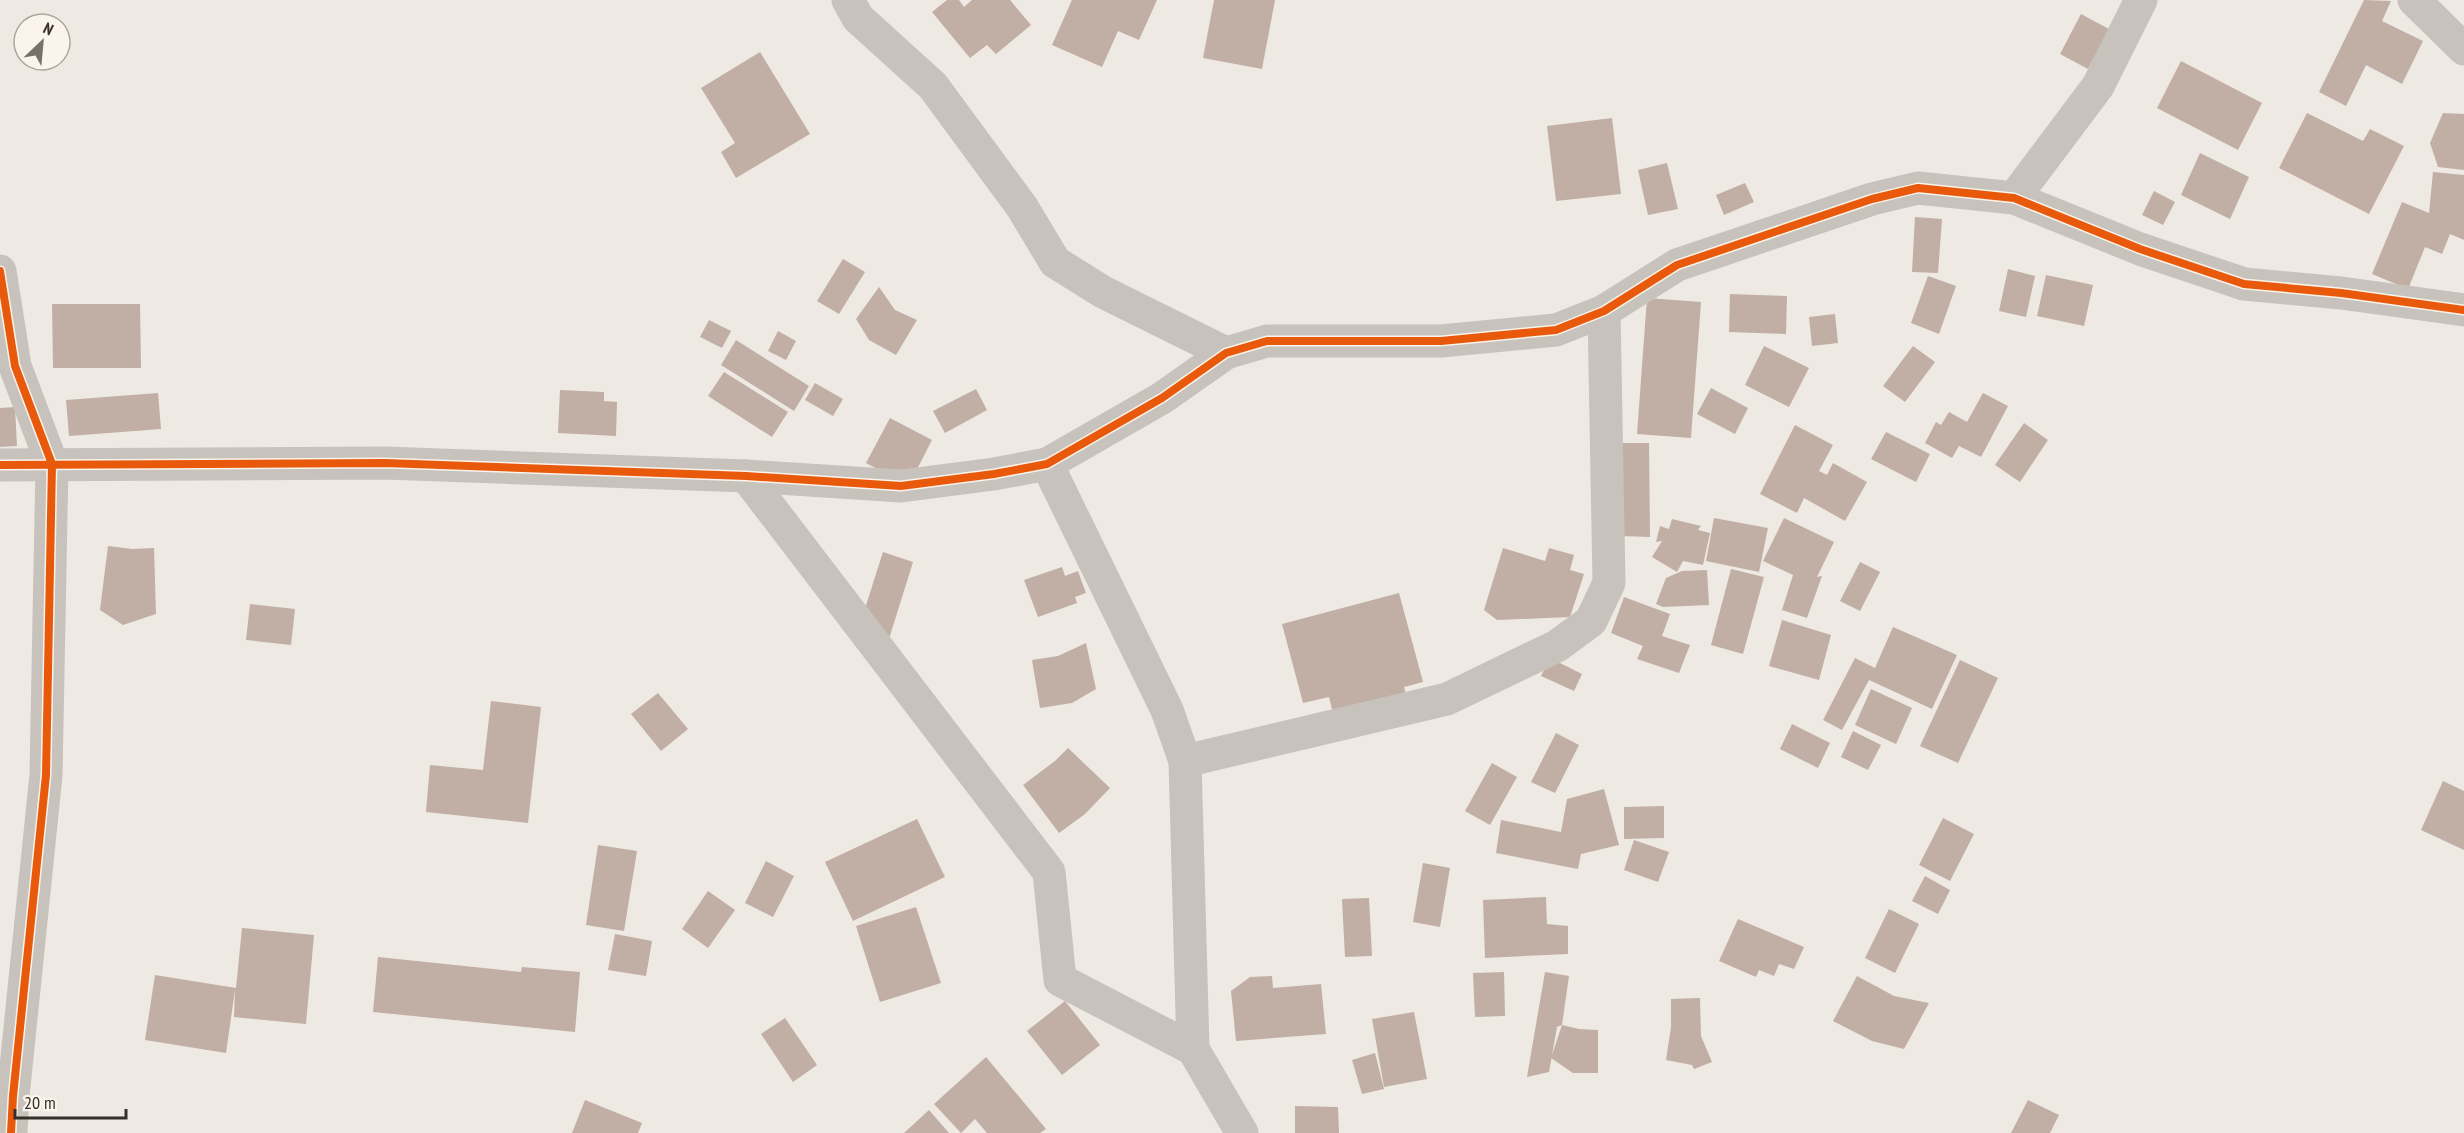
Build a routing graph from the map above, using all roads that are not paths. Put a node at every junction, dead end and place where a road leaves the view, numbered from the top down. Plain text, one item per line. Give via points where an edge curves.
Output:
1 (848, 0) edge
2 (2142, 0) edge
3 (2414, 0) edge
4 (2464, 49) edge
5 (2014, 198) junction
6 (0, 272) edge
7 (2464, 310) edge
8 (1604, 311) junction
9 (1226, 353) junction
10 (52, 464) junction
11 (1047, 464) junction
12 (0, 465) edge
13 (746, 476) junction
14 (1185, 761) junction
15 (1193, 1049) junction
16 (11, 1133) edge
17 (1242, 1133) edge

1 - 9 street via 858,18 933,86 1022,207 1055,262 1103,292
2 - 5 street via 2098,86
3 - 4 street
5 - 7 street via 2140,249 2244,284
5 - 8 street via 1918,188 1872,199 1677,265
6 - 10 street via 15,366
8 - 9 street via 1556,330 1441,341 1267,340
8 - 14 street via 1610,583 1591,621 1557,646 1447,699
9 - 11 street via 1162,398
10 - 12 street
10 - 13 street via 385,463
10 - 16 street via 46,775
11 - 13 street via 901,486
11 - 14 street via 1167,710
13 - 15 street via 1049,872 1059,980
14 - 15 street
15 - 17 street

